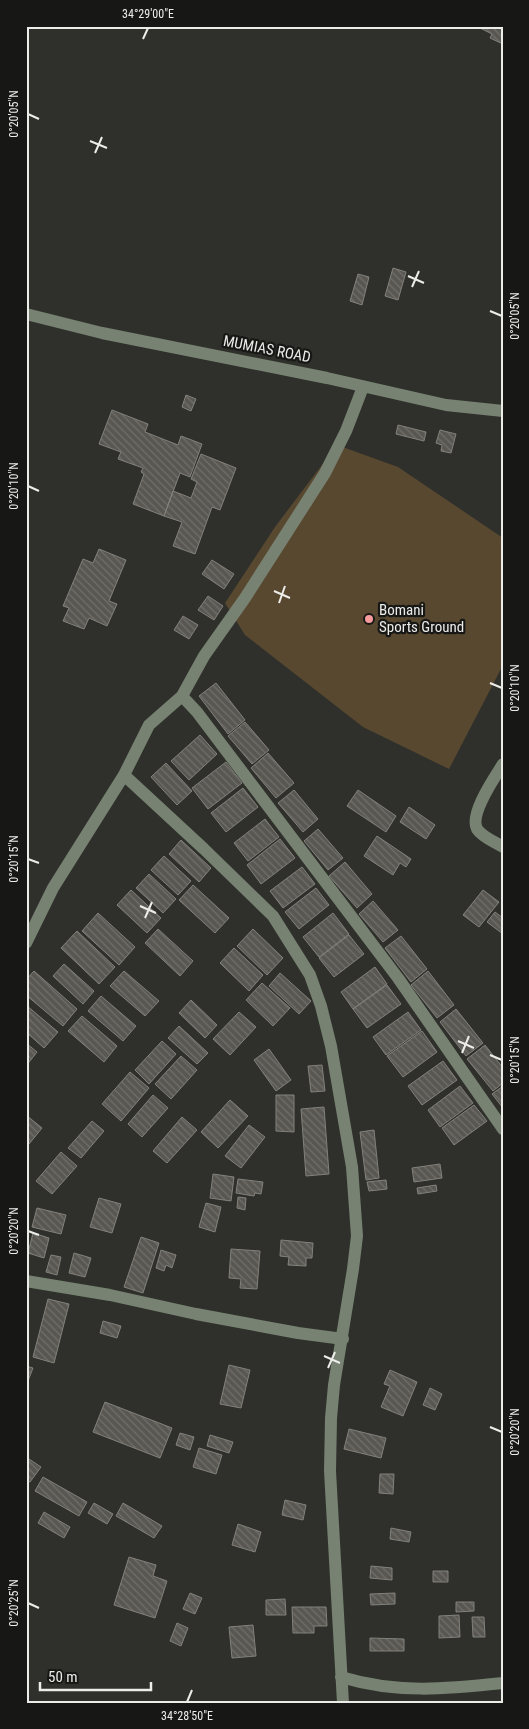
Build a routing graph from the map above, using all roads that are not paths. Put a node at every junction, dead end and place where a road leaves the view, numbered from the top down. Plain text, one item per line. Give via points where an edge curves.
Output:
1 (26, 314) edge
2 (364, 387) junction
3 (503, 411) edge
4 (182, 696) junction
5 (503, 764) edge
6 (124, 775) junction
7 (503, 847) edge
8 (26, 944) edge
9 (503, 1129) edge
10 (26, 1281) edge
11 (342, 1339) junction
12 (341, 1677) junction
13 (503, 1683) edge
14 (343, 1703) edge

1 - 2 street, MUMIAS ROAD via 102,333
2 - 3 street, MUMIAS ROAD via 446,405
2 - 4 street via 325,473 204,656
4 - 6 street via 149,725
4 - 9 street via 398,978
5 - 7 street via 476,813 475,824 478,831
6 - 8 street via 52,888
6 - 11 street via 273,916 310,975 331,1046 352,1167 357,1236
10 - 11 street
11 - 12 street via 331,1418 330,1471
12 - 13 street via 364,1684 410,1690
12 - 14 street

